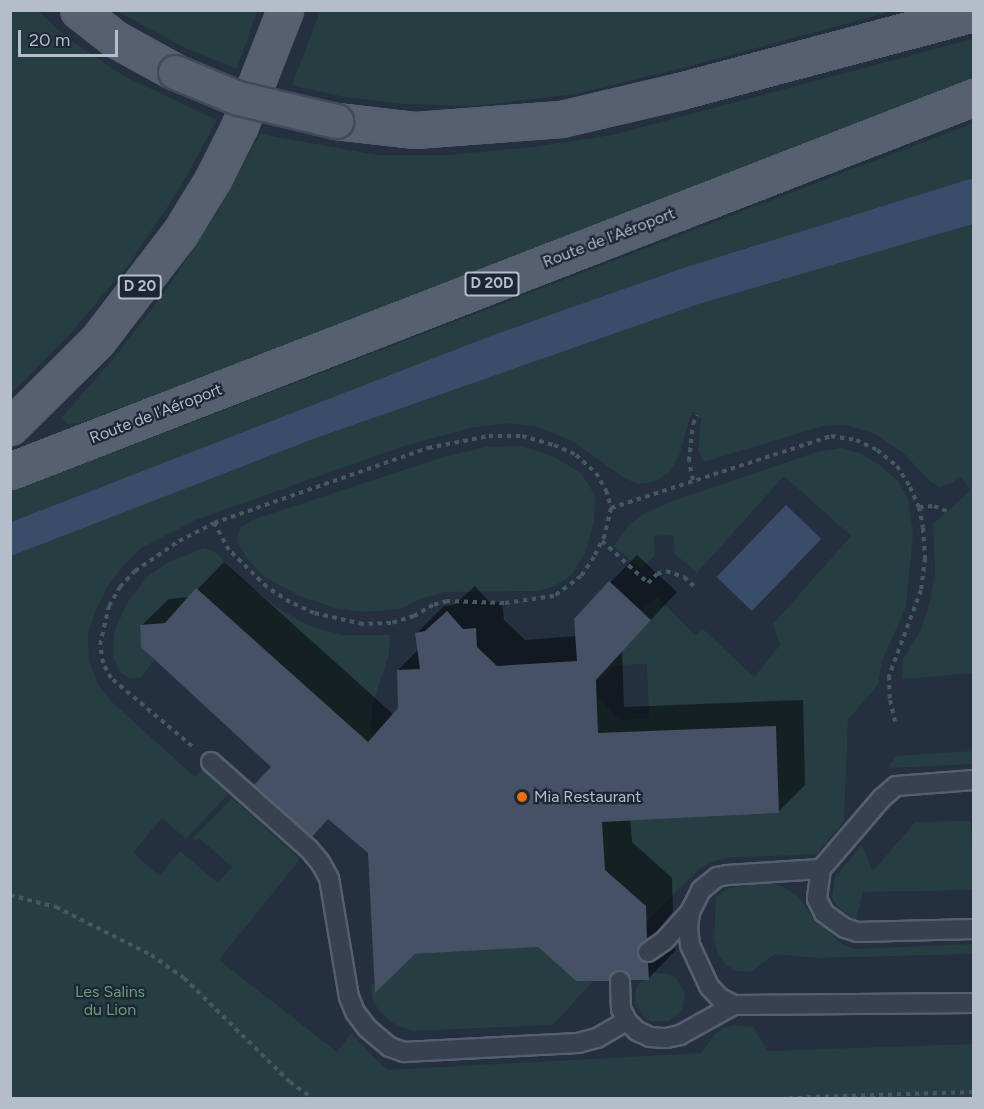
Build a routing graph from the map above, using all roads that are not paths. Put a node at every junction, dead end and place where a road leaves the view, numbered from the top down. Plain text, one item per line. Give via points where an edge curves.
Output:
1 (78, 10) edge
2 (285, 10) edge
3 (974, 14) edge
4 (974, 97) edge
5 (10, 426) edge
6 (10, 471) edge
7 (211, 762) road end
8 (974, 780) edge
9 (821, 869) junction
10 (690, 912) junction
11 (974, 929) edge
12 (648, 952) dead end
13 (620, 981) dead end
14 (974, 1003) edge
15 (734, 1005) junction
16 (627, 1021) junction

1 - 3 main road, bridge via 115,39 175,72 238,98 336,121 415,130 561,119
2 - 5 main road, D 20 via 240,125 180,233 97,341
4 - 6 main road, Route de l'Aéroport / D 20D
7 - 16 lane via 320,862 329,878 349,998 367,1028 390,1047 404,1052 578,1043 597,1038
8 - 9 lane via 896,786
9 - 10 lane via 717,877 701,890
9 - 11 lane via 818,900 824,913 845,928 857,932
10 - 12 lane via 664,941
10 - 15 lane via 690,945 700,970 720,998
13 - 16 lane via 621,1009
14 - 15 lane
15 - 16 lane via 680,1035 666,1038 650,1037

